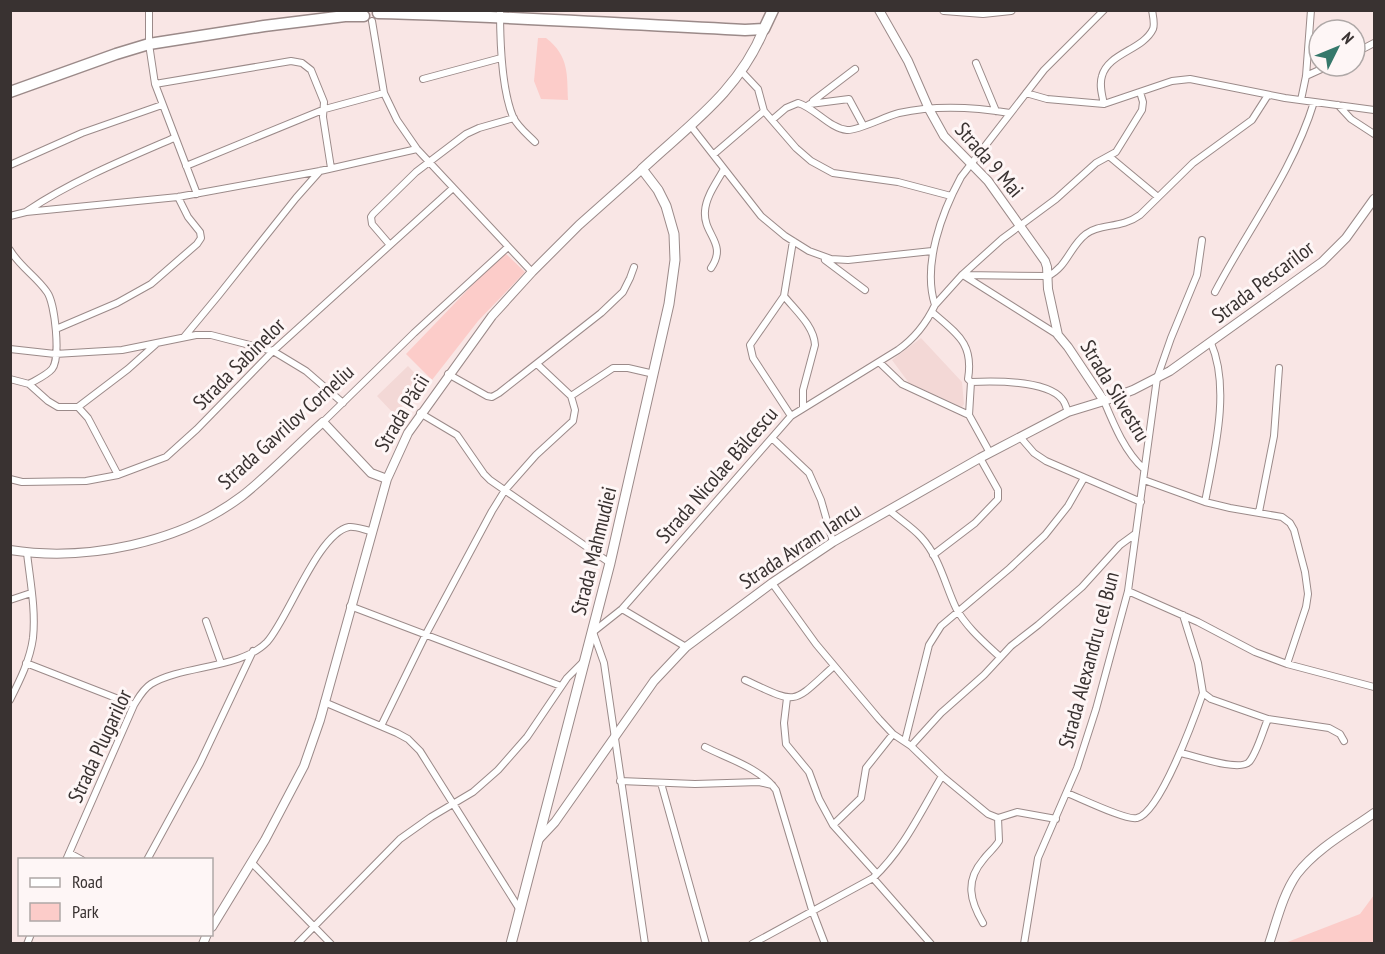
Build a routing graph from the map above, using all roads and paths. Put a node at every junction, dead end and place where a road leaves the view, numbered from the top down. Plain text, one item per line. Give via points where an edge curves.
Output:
1 (149, 10) edge
2 (345, 10) edge
3 (598, 10) edge
4 (773, 10) edge
5 (879, 10) edge
6 (945, 10) edge
7 (1011, 10) edge
8 (1104, 10) edge
9 (1152, 10) edge
10 (1311, 10) edge
11 (371, 14) edge
12 (500, 14) edge
13 (603, 18) edge
14 (764, 29) junction
15 (149, 41) junction
16 (501, 58) junction
17 (976, 63) dead end
18 (855, 69) dead end
19 (742, 72) junction
20 (1306, 76) joint
21 (423, 79) dead end
22 (155, 84) junction
23 (10, 85) edge
24 (10, 92) edge
25 (1140, 92) junction
26 (384, 93) junction
27 (1026, 93) junction
28 (1268, 96) junction
29 (1301, 100) junction
30 (1314, 102) junction
31 (1104, 104) junction
32 (162, 105) junction
33 (808, 105) junction
34 (1337, 105) junction
35 (929, 109) junction
36 (325, 110) junction
37 (1374, 110) edge
38 (764, 111) junction
39 (996, 111) junction
40 (1010, 113) junction
41 (514, 118) junction
42 (772, 120) junction
43 (690, 125) junction
44 (863, 125) junction
45 (1374, 134) edge
46 (174, 138) junction
47 (535, 142) dead end
48 (417, 149) junction
49 (714, 154) junction
50 (1110, 157) junction
51 (430, 162) junction
52 (971, 163) junction
53 (10, 165) edge
54 (186, 166) junction
55 (331, 168) junction
56 (642, 169) junction
57 (724, 169) junction
58 (320, 171) junction
59 (453, 188) junction
60 (196, 194) junction
61 (951, 196) junction
62 (178, 197) junction
63 (1158, 197) junction
64 (1374, 199) edge
65 (26, 212) junction
66 (10, 216) edge
67 (1020, 225) junction
68 (1202, 240) dead end
69 (793, 241) junction
70 (390, 245) junction
71 (508, 247) junction
72 (10, 250) edge
73 (932, 251) junction
74 (822, 258) junction
75 (634, 267) dead end
76 (711, 268) dead end
77 (532, 272) junction
78 (962, 275) junction
79 (1048, 276) junction
80 (865, 290) dead end
81 (1215, 292) dead end
82 (784, 296) junction
83 (935, 304) junction
84 (932, 312) junction
85 (56, 329) junction
86 (1058, 335) junction
87 (183, 337) junction
88 (1211, 343) junction
89 (156, 344) junction
90 (10, 349) edge
91 (273, 351) junction
92 (55, 354) junction
93 (879, 362) junction
94 (537, 364) junction
95 (1280, 368) dead end
96 (448, 374) junction
97 (654, 374) junction
98 (1157, 378) junction
99 (10, 379) edge
100 (971, 382) junction
101 (29, 384) junction
102 (571, 396) junction
103 (1104, 401) junction
104 (343, 402) junction
105 (78, 407) junction
106 (803, 408) junction
107 (1068, 411) junction
108 (420, 413) junction
109 (969, 415) junction
110 (791, 416) junction
111 (323, 422) junction
112 (772, 438) junction
113 (1021, 438) junction
114 (990, 453) junction
115 (980, 458) junction
116 (1144, 469) junction
117 (118, 475) junction
118 (1084, 478) junction
119 (10, 479) edge
120 (387, 479) junction
121 (1144, 480) junction
122 (505, 490) junction
123 (1141, 501) junction
124 (1205, 502) junction
125 (889, 510) junction
126 (1259, 512) junction
127 (371, 531) junction
128 (1135, 534) junction
129 (833, 542) junction
130 (10, 550) edge
131 (27, 553) junction
132 (933, 555) junction
133 (610, 563) junction
134 (772, 583) junction
135 (1128, 591) junction
136 (31, 593) junction
137 (10, 600) edge
138 (350, 606) junction
139 (622, 609) junction
140 (957, 610) junction
141 (1183, 615) junction
142 (206, 621) dead end
143 (593, 632) junction
144 (426, 634) junction
145 (686, 647) junction
146 (253, 651) junction
147 (1000, 657) junction
148 (585, 660) junction
149 (26, 663) junction
150 (221, 663) junction
151 (1287, 663) junction
152 (834, 666) junction
153 (745, 680) dead end
154 (561, 686) junction
155 (1374, 687) edge
156 (1203, 693) junction
157 (787, 698) junction
158 (10, 700) edge
159 (324, 702) junction
160 (134, 705) junction
161 (1268, 719) junction
162 (381, 726) junction
163 (893, 734) junction
164 (615, 737) junction
165 (1344, 741) dead end
166 (908, 743) junction
167 (705, 747) dead end
168 (1181, 753) junction
169 (942, 776) junction
170 (620, 781) junction
171 (661, 783) junction
172 (772, 785) junction
173 (1067, 793) junction
174 (453, 805) junction
175 (1374, 813) edge
176 (998, 818) junction
177 (1056, 819) junction
178 (833, 825) junction
179 (539, 839) junction
180 (68, 856) edge
181 (148, 858) edge
182 (251, 862) junction
183 (875, 876) junction
184 (520, 910) junction
185 (812, 910) junction
186 (983, 923) dead end
187 (213, 925) edge
188 (314, 926) junction
189 (509, 942) edge
190 (297, 944) edge
191 (331, 944) edge
192 (645, 944) edge
193 (706, 944) edge
194 (752, 944) edge
195 (825, 944) edge
196 (931, 944) edge
197 (1024, 944) edge
198 (1269, 944) edge

1 - 15 street
2 - 15 main road via 281,17
3 - 13 main road
4 - 14 main road, Strada Păcii
5 - 35 street, Strada 9 Mai
6 - 7 street
8 - 27 street, Strada Nicolae Bălcescu
9 - 31 street via 1153,29 1102,74
10 - 20 street
11 - 12 main road
11 - 15 main road
11 - 26 street
12 - 13 main road
12 - 16 street
13 - 14 main road
14 - 19 main road, Strada Păcii
15 - 22 street
15 - 23 main road via 114,48
15 - 24 main road
16 - 21 street
16 - 41 street
17 - 39 street
18 - 33 street
19 - 38 street via 758,89
19 - 43 main road, Strada Păcii via 726,93
20 - 29 street
22 - 32 street
22 - 36 street via 297,61 311,70
25 - 28 street via 1190,79
25 - 31 street
25 - 50 street via 1142,110
26 - 36 street
26 - 48 street
27 - 31 street via 1047,99
27 - 40 street, Strada Nicolae Bălcescu
28 - 29 street
28 - 63 street via 1252,120 1193,163
29 - 30 street
30 - 34 street
30 - 81 street via 1284,171
32 - 46 street
32 - 53 street via 82,133
33 - 42 street via 793,104
33 - 44 street via 844,129
33 - 44 street via 849,99
34 - 37 street
34 - 45 street
35 - 39 street
35 - 44 street
35 - 52 street, Strada 9 Mai via 944,136
36 - 54 street
36 - 55 street
38 - 42 street
38 - 49 street
39 - 40 street
40 - 52 street, Strada Nicolae Bălcescu
41 - 47 street
41 - 51 street via 471,131
42 - 61 street via 804,156 832,173 898,182
43 - 49 street
43 - 56 main road, Strada Păcii
46 - 54 street
46 - 65 street via 91,174
48 - 51 street
48 - 55 street
49 - 57 street
50 - 63 street
50 - 67 street via 1096,163
51 - 59 street
51 - 70 street via 370,217
52 - 61 street, Strada Nicolae Bălcescu
52 - 67 street, Strada 9 Mai
54 - 60 street
55 - 58 street
56 - 77 street, Strada Păcii
56 - 97 main road, Strada Mahmudiei via 666,206 675,241 673,276
57 - 69 street via 761,216
57 - 76 street via 705,207 706,225 718,252
58 - 60 street
58 - 87 street
59 - 70 street, Strada Sabinelor
59 - 71 street
60 - 62 street
61 - 73 street, Strada Nicolae Bălcescu
62 - 65 street
62 - 85 street via 200,232 197,244 151,284
63 - 79 street via 1130,223 1085,235 1062,266
64 - 88 street, Strada Pescarilor via 1346,238 1322,262
65 - 66 street
67 - 78 street
67 - 79 street, Strada 9 Mai via 1045,261
68 - 98 street, Strada Alexandru cel Bun via 1197,275
69 - 74 street
69 - 82 street
70 - 91 street, Strada Sabinelor
71 - 77 street
71 - 104 street, Strada Gavrilov Corneliu
72 - 85 street via 48,292
73 - 74 street via 848,260
73 - 83 street, Strada Nicolae Bălcescu
74 - 80 street
75 - 94 street via 622,292 601,313
77 - 96 street, Strada Păcii
78 - 79 street
78 - 83 street
78 - 86 street, Strada Silvestru
79 - 86 street, Strada 9 Mai
82 - 106 street via 815,338 803,390
82 - 110 street via 750,345 753,358
83 - 84 street, Strada Nicolae Bălcescu
84 - 93 street, Strada Nicolae Bălcescu via 912,340
84 - 100 street via 967,347
85 - 92 street
86 - 103 street, Strada Silvestru
87 - 89 street
87 - 91 street via 211,335
88 - 98 street, Strada Pescarilor
88 - 124 street via 1220,390 1217,436
89 - 92 street
89 - 105 street
90 - 92 street
91 - 104 street via 306,371
91 - 117 street, Strada Sabinelor via 166,457
92 - 101 street via 53,368
93 - 106 street, Strada Nicolae Bălcescu
93 - 109 street via 902,384
94 - 96 street via 492,397
94 - 102 street
95 - 126 street via 1274,436
96 - 108 street, Strada Păcii
97 - 102 street via 613,368
97 - 133 main road, Strada Mahmudiei
98 - 103 street, Strada Avram Iancu
98 - 116 street, Strada Alexandru cel Bun
99 - 101 street
100 - 107 street via 1027,384 1057,395
100 - 109 street
101 - 105 street via 58,407
102 - 122 street via 573,421
103 - 107 street, Strada Avram Iancu
103 - 116 street, Strada Silvestru via 1121,438
104 - 111 street, Strada Gavrilov Corneliu
105 - 117 street via 88,418
106 - 110 street, Strada Nicolae Bălcescu
107 - 113 street, Strada Avram Iancu
108 - 120 street, Strada Păcii
108 - 122 street via 458,435 484,474
109 - 114 street
110 - 112 street, Strada Nicolae Bălcescu
111 - 120 street via 371,473
111 - 131 street, Strada Gavrilov Corneliu via 244,494 191,525 114,549
112 - 129 street via 809,473
112 - 139 street, Strada Nicolae Bălcescu
113 - 114 street, Strada Avram Iancu
113 - 118 street via 1046,461
114 - 115 street, Strada Avram Iancu
115 - 125 street, Strada Avram Iancu
115 - 132 street via 998,490 998,499 975,523
116 - 121 street, Strada Alexandru cel Bun
117 - 119 street, Strada Sabinelor via 86,482
118 - 123 street
118 - 140 street via 1045,535
120 - 127 street, Strada Păcii
121 - 123 street, Strada Alexandru cel Bun
121 - 124 street
122 - 133 street
122 - 144 street
123 - 128 street, Strada Alexandru cel Bun
124 - 126 street
125 - 129 street, Strada Avram Iancu
125 - 132 street via 921,537
126 - 151 street via 1290,523 1308,584 1306,607
127 - 138 street, Strada Păcii
127 - 146 street, Strada Plugarilor via 349,527 331,540 307,573 272,636
128 - 135 street, Strada Alexandru cel Bun
128 - 147 street
129 - 134 street, Strada Avram Iancu
130 - 131 street, Strada Gavrilov Corneliu
131 - 136 street
132 - 140 street
133 - 143 main road, Strada Mahmudiei
134 - 145 street, Strada Avram Iancu
134 - 152 street
135 - 141 street
135 - 173 street, Strada Alexandru cel Bun via 1096,709
136 - 137 street
136 - 149 street via 33,637
138 - 144 street
138 - 159 street, Strada Păcii
139 - 143 street, Strada Nicolae Bălcescu
139 - 145 street
140 - 147 street
140 - 166 street via 929,645
141 - 151 street via 1255,652
141 - 156 street
142 - 150 street
143 - 148 main road, Strada Mahmudiei
143 - 164 street via 604,663
144 - 154 street
144 - 162 street
145 - 164 street, Strada Avram Iancu via 654,681
146 - 150 street, Strada Plugarilor
146 - 181 street via 200,763
147 - 166 street via 975,685
148 - 154 street
148 - 179 main road, Strada Mahmudiei
149 - 158 street
149 - 160 street
150 - 160 street, Strada Plugarilor via 163,678 143,691
151 - 155 street
152 - 157 street via 803,694
152 - 163 street
153 - 157 street
154 - 174 street via 509,759
156 - 161 street
156 - 168 street
157 - 178 street via 786,744 809,772
159 - 162 street
159 - 182 street, Strada Păcii via 300,776
160 - 180 street, Strada Plugarilor
161 - 165 street via 1329,728
161 - 168 street via 1250,760 1243,765
162 - 174 street via 408,739 420,751
163 - 166 street
163 - 178 street via 866,768 861,798
164 - 170 street
164 - 179 street, Strada Avram Iancu
166 - 169 street
167 - 172 street via 759,773
168 - 173 street via 1143,816 1132,819
169 - 176 street
169 - 183 street via 904,841
170 - 171 street
170 - 192 street
171 - 172 street
171 - 193 street
172 - 185 street
173 - 177 street, Strada Alexandru cel Bun
174 - 184 street
174 - 188 street via 400,839
175 - 198 street via 1326,847 1297,874
176 - 177 street via 1017,812
176 - 186 street via 999,841 971,880 972,900
177 - 197 street, Strada Alexandru cel Bun via 1035,869
178 - 183 street
179 - 184 main road, Strada Mahmudiei
182 - 187 street, Strada Păcii
182 - 188 street
183 - 185 street
183 - 196 street
184 - 189 main road, Strada Mahmudiei
185 - 194 street
185 - 195 street
188 - 190 street
188 - 191 street

